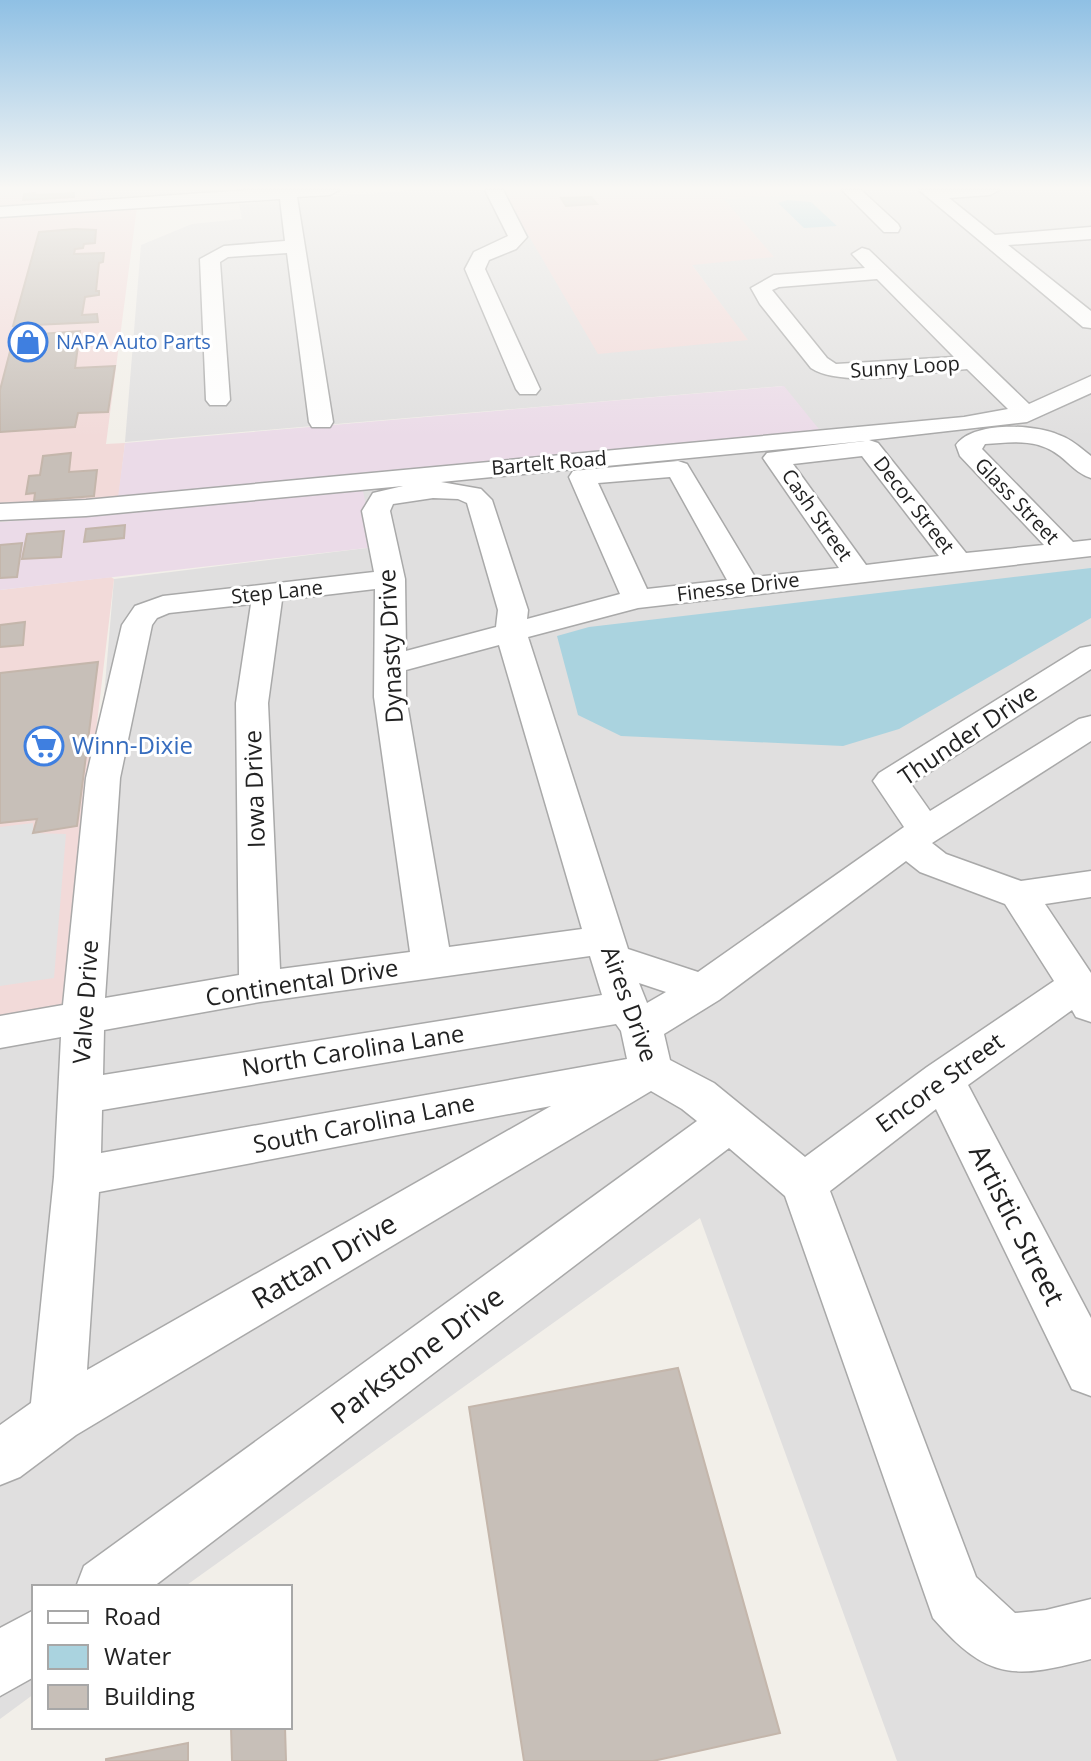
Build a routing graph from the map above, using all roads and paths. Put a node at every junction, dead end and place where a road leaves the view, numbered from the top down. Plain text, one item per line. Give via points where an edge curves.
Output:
1 (211, 272) edge
2 (301, 272) edge
3 (476, 272) edge
4 (1029, 272) edge
5 (881, 273) joint
6 (1079, 291) dead end
7 (1056, 293) junction
8 (1091, 322) edge
9 (972, 362) junction
10 (1091, 383) edge
11 (528, 389) dead end
12 (218, 400) dead end
13 (1027, 415) junction
14 (321, 422) dead end
15 (869, 448) joint
16 (1091, 470) edge
17 (455, 489) joint
18 (0, 512) edge
19 (1078, 549) edge
20 (959, 563) junction
21 (857, 573) junction
22 (390, 579) junction
23 (746, 587) junction
24 (268, 592) junction
25 (637, 599) junction
26 (163, 605) joint
27 (511, 632) junction
28 (1091, 655) edge
29 (392, 664) junction
30 (1091, 726) edge
31 (916, 837) junction
32 (1091, 884) edge
33 (1019, 895) junction
34 (609, 949) junction
35 (432, 964) junction
36 (260, 987) junction
37 (704, 989) junction
38 (1084, 996) edge
39 (83, 1018) junction
40 (0, 1032) edge
41 (639, 1034) junction
42 (943, 1079) junction
43 (80, 1096) junction
44 (729, 1123) junction
45 (77, 1177) junction
46 (804, 1184) junction
47 (1091, 1371) edge
48 (57, 1417) junction
49 (0, 1458) edge
50 (108, 1585) edge
51 (1091, 1629) edge
52 (32, 1641) edge
53 (0, 1665) edge

1 - 12 street
2 - 14 street
3 - 11 street
4 - 7 street
5 - 9 street
5 - 9 street, Sunny Loop via 774,281 761,288 830,370
6 - 7 street
7 - 8 street
9 - 13 street
10 - 13 street, Bartelt Road via 1064,401
13 - 18 street, Bartelt Road via 86,508
15 - 20 street, Decor Street
15 - 21 street, Cash Street via 776,458
16 - 19 street, Glass Street via 1061,443 1039,434 980,437 971,441 969,451
17 - 22 street, Dynasty Drive via 393,495 378,504
17 - 27 street, Aires Drive via 479,500 513,610
19 - 20 street, Finesse Drive
20 - 21 street, Finesse Drive
21 - 23 street, Finesse Drive
22 - 24 street, Step Lane
22 - 29 street, Dynasty Drive
23 - 25 street, Finesse Drive
23 - 25 street via 678,469 582,477
24 - 26 street, Step Lane
24 - 36 street, Iowa Drive via 252,703
25 - 27 street, Finesse Drive
26 - 39 street, Valve Drive via 146,612 137,625 103,778
27 - 29 street, Finesse Drive
27 - 34 street, Aires Drive
28 - 31 street, Thunder Drive via 891,781
29 - 35 street, Dynasty Drive via 390,697
30 - 31 street
31 - 33 street via 933,863
31 - 37 street
32 - 33 street
33 - 38 street
34 - 35 street, Continental Drive
34 - 37 street, Continental Drive
34 - 41 street, Aires Drive
35 - 36 street, Continental Drive
36 - 39 street, Continental Drive
37 - 41 street
38 - 42 street, Encore Street
39 - 40 street, Continental Drive
39 - 43 street, Valve Drive
41 - 43 street, North Carolina Lane
41 - 44 street, Aires Drive
41 - 45 street, South Carolina Lane
41 - 48 street, Rattan Drive
42 - 46 street, Encore Street
42 - 47 street, Artistic Street
43 - 45 street, Valve Drive
44 - 46 street, Aires Drive
44 - 50 street, Parkstone Drive
45 - 48 street, Valve Drive
46 - 51 street via 954,1597 995,1639 1023,1646
48 - 49 street, Rattan Drive
52 - 53 street

